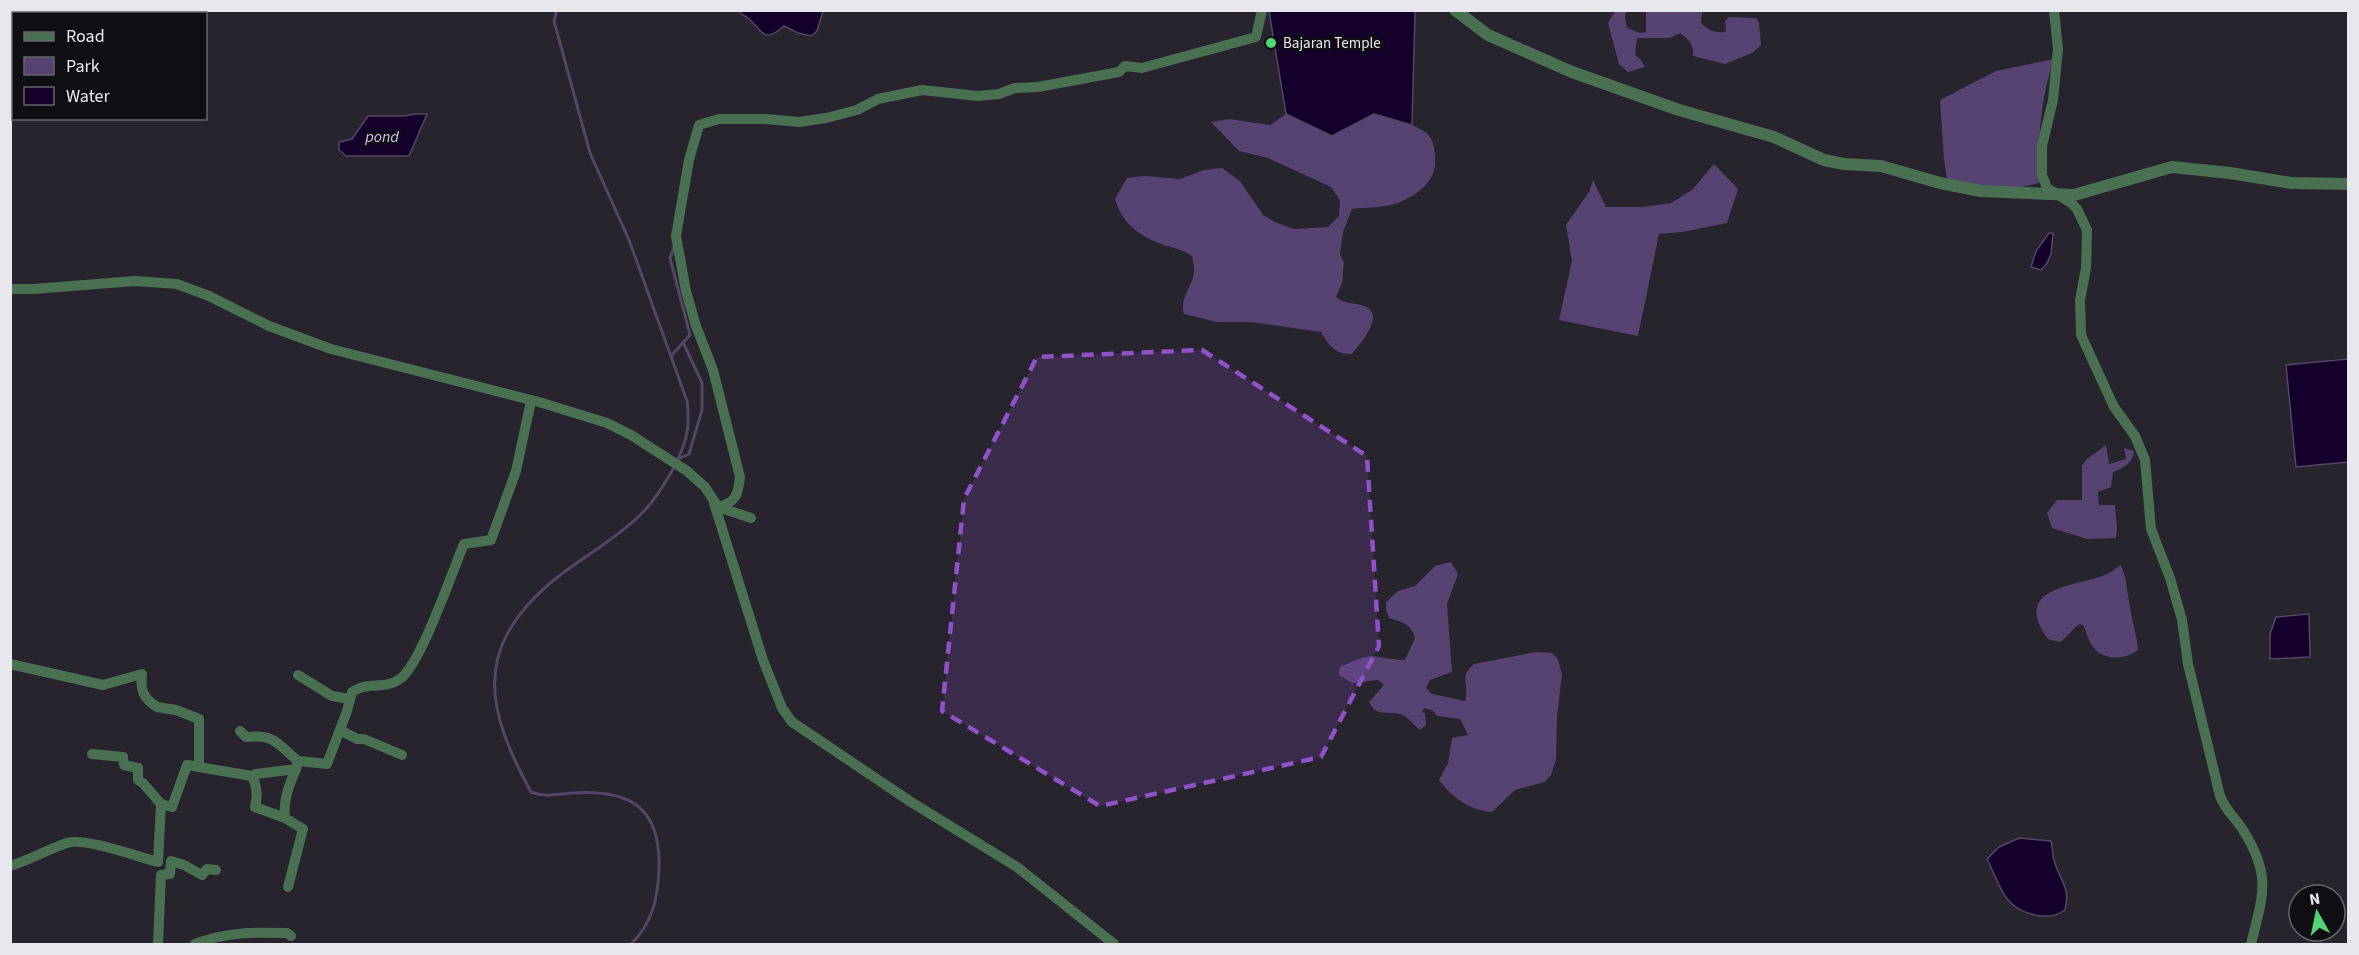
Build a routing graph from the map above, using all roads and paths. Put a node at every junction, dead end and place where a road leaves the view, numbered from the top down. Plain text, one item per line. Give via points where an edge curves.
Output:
1 (1262, 10) edge
2 (1455, 10) edge
3 (2054, 10) edge
4 (2349, 183) edge
5 (2054, 193) junction
6 (10, 288) edge
7 (531, 401) junction
8 (716, 505) junction
9 (751, 518) dead end
10 (10, 664) edge
11 (298, 675) dead end
12 (350, 699) junction
13 (340, 730) junction
14 (240, 731) dead end
15 (92, 754) dead end
16 (402, 755) dead end
17 (297, 765) junction
18 (199, 767) junction
19 (252, 776) junction
20 (161, 804) junction
21 (285, 818) junction
22 (158, 862) junction
23 (10, 866) edge
24 (216, 870) dead end
25 (161, 875) junction
26 (288, 887) dead end
27 (291, 936) dead end
28 (219, 941) edge
29 (158, 945) edge
30 (195, 945) edge
31 (1114, 945) edge
32 (2251, 945) edge

1 - 8 street via 1256,37 1142,68 1125,66 1119,72 978,96 922,90 799,122 719,119 699,125 676,236 686,291 713,370 740,477 738,493 729,504
2 - 5 street via 1488,35 1572,72 1678,110 1774,137 1824,160 1881,166 1981,191
3 - 5 street via 2058,49 2042,158 2044,182
4 - 5 street via 2291,183 2172,167 2085,193
5 - 32 street via 2078,209 2087,230 2081,335 2114,407 2135,436 2145,460 2151,529 2182,620 2188,664 2220,796 2230,816 2241,826 2263,871 2264,890
6 - 7 street via 135,281 177,284 331,349
7 - 8 street via 607,423 631,435 687,471 705,487
7 - 12 street via 516,471 490,540 464,543 410,668 400,679 385,686 362,685 352,692
8 - 9 street
8 - 31 street via 770,678 792,722 1017,867
10 - 18 street via 103,685 142,674 142,693 153,704 199,719
11 - 12 street via 332,696
12 - 13 street
13 - 16 street
13 - 17 street via 327,764
14 - 17 street via 246,737 263,735 278,741
15 - 20 street via 123,757 124,765 138,768 138,780
17 - 19 street
17 - 21 street via 289,782
18 - 19 street
18 - 20 street via 187,765 172,807
19 - 21 street via 256,783 255,807
20 - 22 street
21 - 26 street via 303,829
22 - 23 street via 69,842
22 - 25 street
24 - 25 street via 207,869 201,875 171,861 170,874
25 - 29 street
27 - 28 street via 245,932
28 - 30 street

